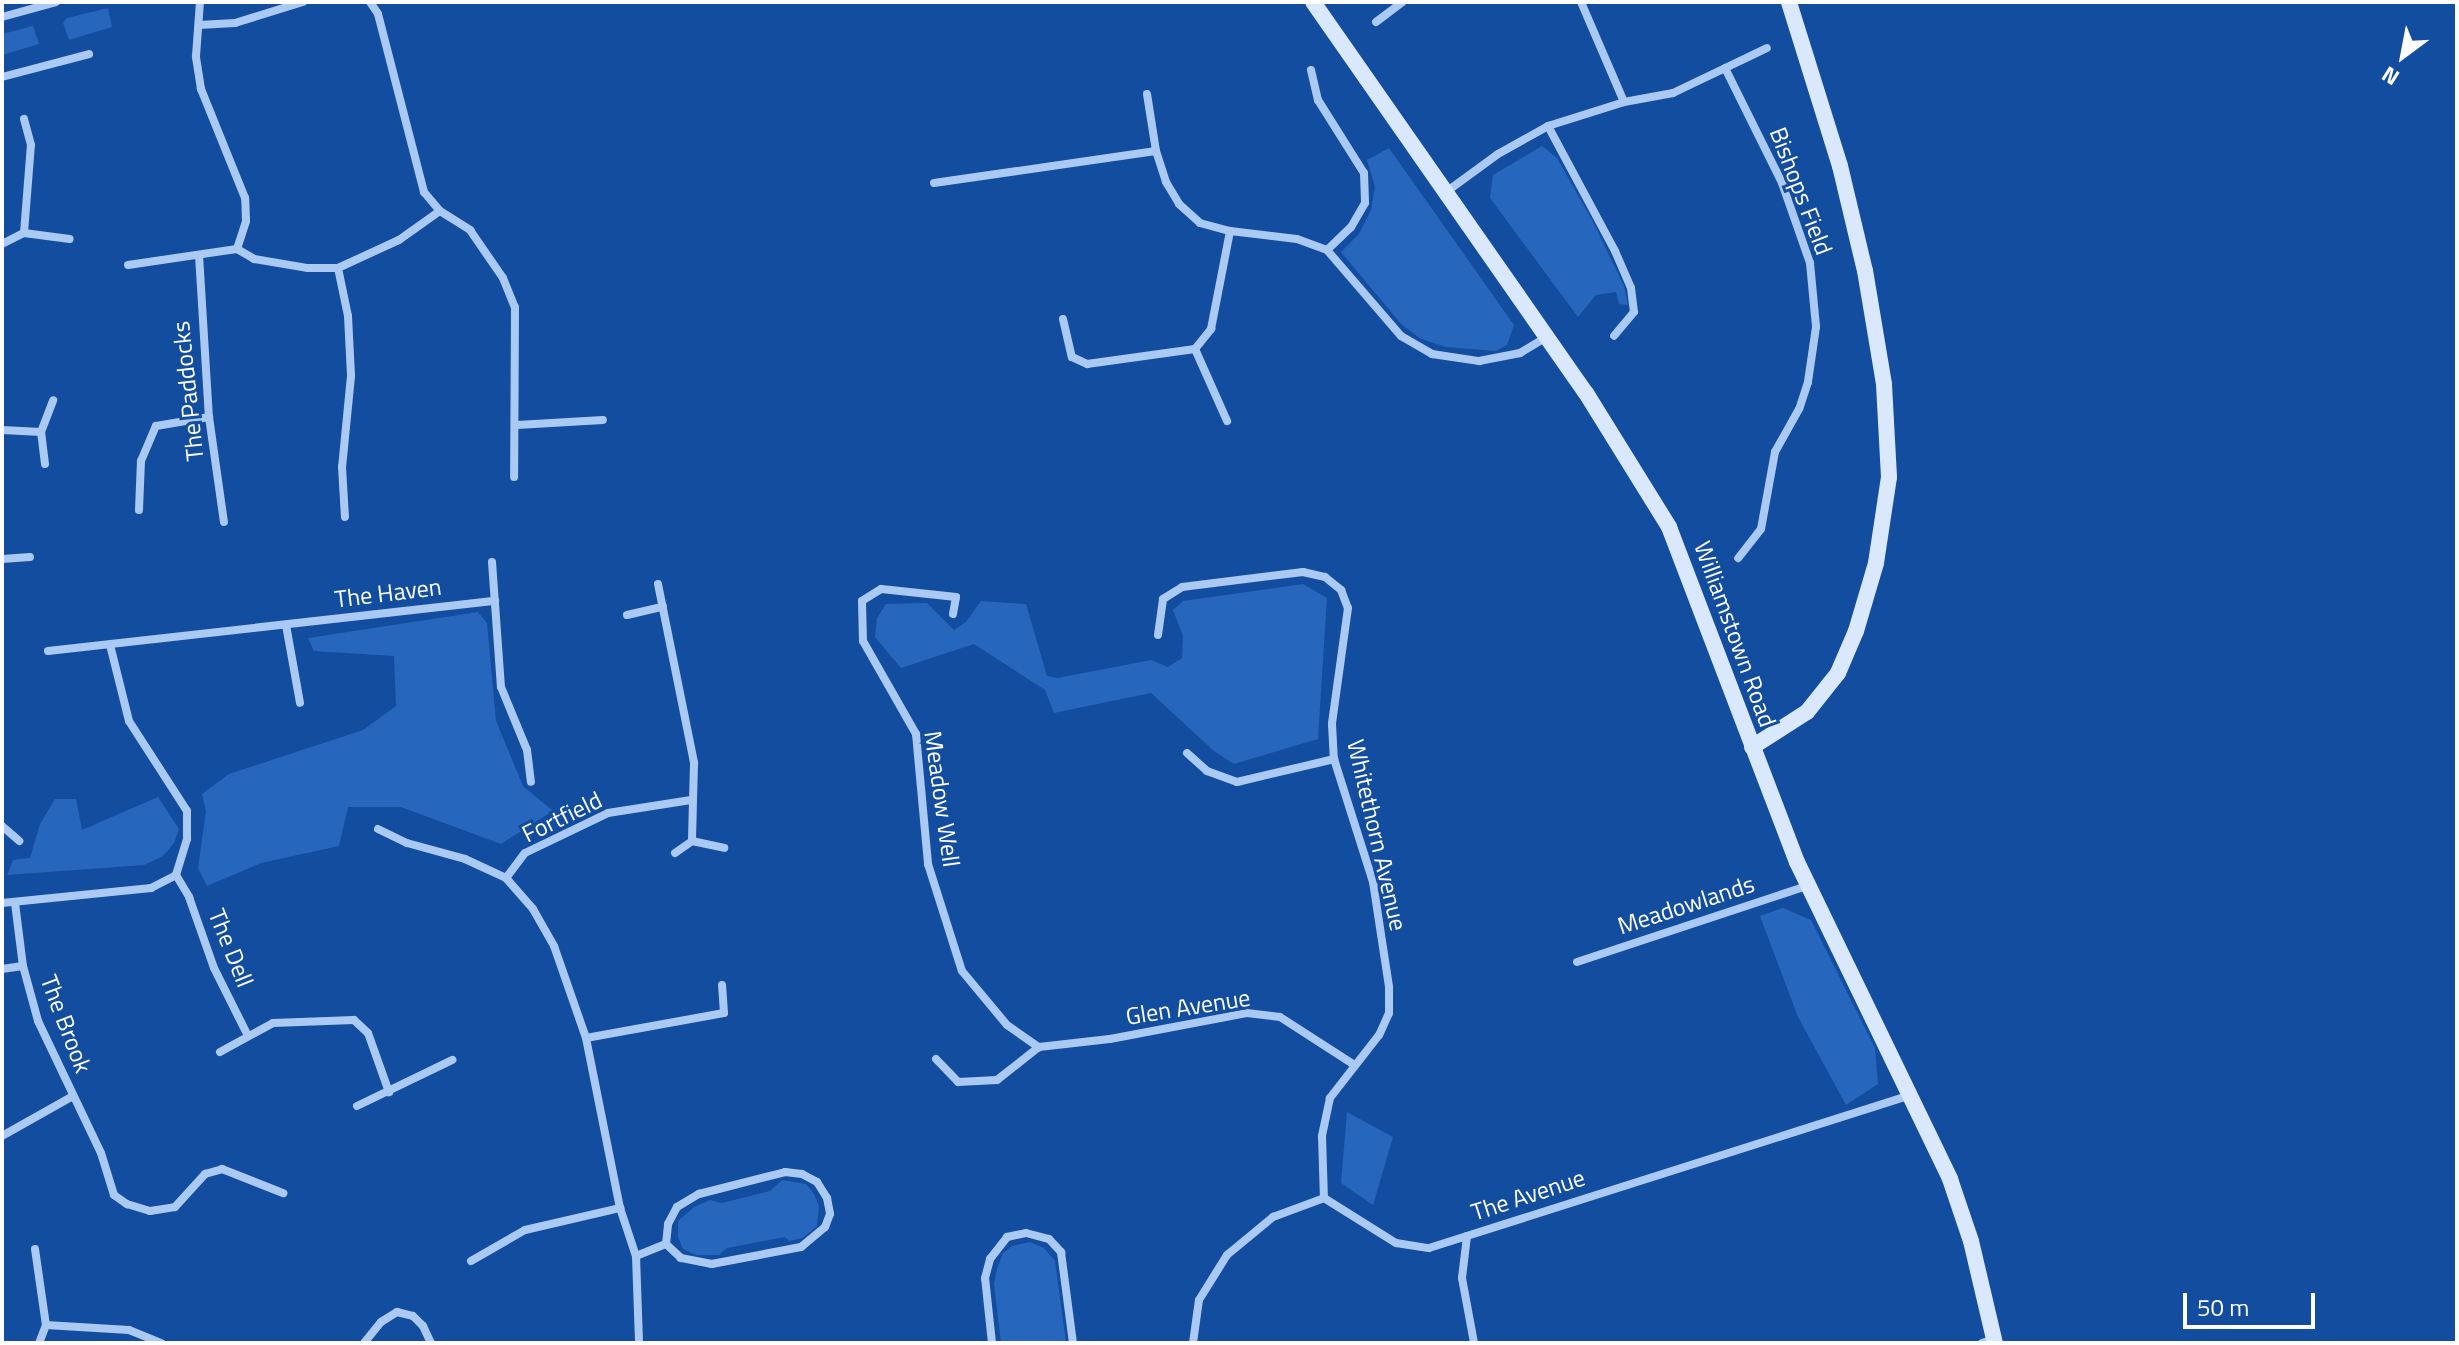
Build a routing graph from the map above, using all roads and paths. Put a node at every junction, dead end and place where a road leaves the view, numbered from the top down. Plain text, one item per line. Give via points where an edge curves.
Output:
1 (56, 2) edge
2 (200, 2) edge
3 (303, 2) edge
4 (370, 2) edge
5 (1313, 2) edge
6 (1403, 2) edge
7 (1581, 2) edge
8 (1789, 2) edge
9 (2, 17) edge
10 (1376, 22) dead end
11 (199, 25) junction
12 (1767, 48) dead end
13 (89, 54) dead end
14 (1725, 68) junction
15 (1311, 70) dead end
16 (2, 77) edge
17 (1147, 94) dead end
18 (1624, 102) junction
19 (24, 119) dead end
20 (1548, 126) junction
21 (1156, 151) junction
22 (934, 183) dead end
23 (1445, 192) junction
24 (440, 211) junction
25 (1230, 231) junction
26 (24, 233) junction
27 (70, 239) dead end
28 (2, 244) edge
29 (237, 249) junction
30 (1327, 250) junction
31 (199, 255) junction
32 (128, 265) dead end
33 (338, 268) junction
34 (1063, 319) dead end
35 (1614, 336) dead end
36 (1548, 337) junction
37 (1195, 349) junction
38 (53, 400) dead end
39 (209, 417) junction
40 (603, 420) dead end
41 (1227, 421) dead end
42 (517, 425) junction
43 (2, 430) edge
44 (41, 432) junction
45 (45, 464) dead end
46 (514, 477) dead end
47 (139, 510) dead end
48 (345, 517) dead end
49 (224, 522) dead end
50 (30, 557) dead end
51 (1738, 558) dead end
52 (2, 559) edge
53 (492, 562) dead end
54 (658, 584) dead end
55 (495, 601) junction
56 (663, 607) junction
57 (953, 614) dead end
58 (627, 615) dead end
59 (286, 625) junction
60 (1158, 635) dead end
61 (110, 645) junction
62 (48, 651) dead end
63 (300, 703) dead end
64 (1752, 747) junction
65 (1187, 753) dead end
66 (1334, 759) junction
67 (531, 782) dead end
68 (691, 800) junction
69 (2, 826) edge
70 (378, 829) dead end
71 (19, 841) dead end
72 (692, 841) junction
73 (724, 848) dead end
74 (675, 853) dead end
75 (176, 875) junction
76 (506, 878) junction
77 (1807, 886) junction
78 (2, 903) edge
79 (15, 903) junction
80 (1577, 962) dead end
81 (23, 966) junction
82 (2, 969) edge
83 (722, 985) dead end
84 (248, 1036) junction
85 (586, 1038) junction
86 (1039, 1047) junction
87 (220, 1052) dead end
88 (936, 1059) dead end
89 (452, 1060) dead end
90 (1353, 1064) junction
91 (389, 1092) junction
92 (1911, 1095) junction
93 (73, 1096) junction
94 (357, 1106) dead end
95 (2, 1136) edge
96 (283, 1193) dead end
97 (1324, 1198) junction
98 (620, 1208) junction
99 (1467, 1236) junction
100 (666, 1244) junction
101 (35, 1249) dead end
102 (636, 1256) junction
103 (471, 1261) dead end
104 (46, 1325) junction
105 (1990, 1342) edge
106 (39, 1343) edge
107 (162, 1343) edge
108 (364, 1343) edge
109 (431, 1343) edge
110 (639, 1343) edge
111 (992, 1343) edge
112 (1073, 1343) edge
113 (1193, 1343) edge
114 (1474, 1343) edge

1 - 9 street
2 - 11 street
3 - 11 street via 235,23
4 - 24 street via 378,14 415,166 424,192
5 - 23 street, Williamstown Road
6 - 10 street
7 - 18 street
8 - 64 street via 1840,166 1865,271 1884,384 1889,477 1876,563 1838,673 1807,712
11 - 29 street via 201,89 245,198 246,221
12 - 14 street
13 - 16 street
14 - 18 street via 1673,93
14 - 51 street, Bishops Field via 1782,183 1810,263 1816,327 1808,382 1775,452 1761,529
15 - 30 street via 1318,100 1364,173 1365,203 1351,227
17 - 21 street
18 - 20 street
19 - 26 street via 31,145
20 - 23 street
20 - 35 street via 1631,288 1634,312
21 - 22 street
21 - 25 street via 1179,204 1200,223
23 - 36 street, Williamstown Road
24 - 33 street via 399,240
24 - 42 street via 470,230 503,278 515,307
25 - 30 street via 1297,239
25 - 37 street via 1211,329
26 - 27 street
26 - 28 street
29 - 31 street
29 - 33 street via 254,259
30 - 36 street via 1401,336 1432,354 1479,361 1520,353
31 - 32 street
31 - 39 street, The Paddocks
33 - 48 street via 348,316 351,376 342,467
34 - 37 street via 1072,357 1087,364
36 - 64 street, Williamstown Road via 1669,527
37 - 41 street
38 - 44 street
39 - 47 street via 156,426 141,461
39 - 49 street, The Paddocks
40 - 42 street
42 - 46 street
43 - 44 street
44 - 45 street
50 - 52 street
53 - 55 street
54 - 56 street
55 - 59 street, The Haven
55 - 67 street via 501,687 527,750
56 - 58 street
56 - 68 street via 694,763
57 - 86 street, Meadow Well via 956,597 881,589 862,601 863,641 916,734 928,864 962,971 1007,1025
59 - 61 street, The Haven
59 - 63 street
60 - 66 street, Whitethorn Avenue via 1163,599 1182,587 1303,572 1325,577 1341,590 1348,608 1332,724
61 - 62 street, The Haven
61 - 75 street via 129,721 187,811 187,839
64 - 77 street, Williamstown Road
65 - 66 street via 1207,771 1237,782
66 - 90 street, Whitethorn Avenue via 1373,882 1389,987 1389,1013 1379,1035
68 - 72 street
68 - 76 street, Fortfield via 608,813 525,853
69 - 71 street
70 - 76 street
72 - 73 street
72 - 74 street
75 - 79 street via 151,888
75 - 84 street, The Dell
76 - 85 street via 533,909 554,946
77 - 80 street, Meadowlands
77 - 92 street, Williamstown Road
78 - 79 street
79 - 81 street, The Brook
81 - 82 street, The Brook
81 - 93 street, The Brook via 38,1021
83 - 85 street via 724,1013
84 - 87 street
84 - 91 street via 273,1023 354,1020 368,1033
85 - 98 street
86 - 88 street via 997,1080 958,1082
86 - 90 street, Glen Avenue via 1247,1013 1280,1017
89 - 91 street
90 - 97 street, Whitethorn Avenue via 1330,1098
91 - 94 street
92 - 99 street, The Avenue
92 - 105 street, Williamstown Road via 1965,1219
93 - 95 street, The Brook
93 - 96 street, The Brook via 101,1153 114,1195 127,1204 150,1211 175,1207 205,1174 222,1169
97 - 99 street, The Avenue via 1396,1243 1429,1248
97 - 113 street via 1273,1217 1227,1255 1199,1300
98 - 102 street
98 - 103 street via 525,1230
99 - 114 street via 1462,1278
100 - 100 street via 677,1207 699,1194 785,1172 817,1182 827,1198 830,1214 825,1227 801,1247 712,1264 681,1258
100 - 102 street
101 - 104 street
102 - 110 street
104 - 106 street
104 - 107 street via 129,1330
108 - 109 street via 397,1312 413,1316
111 - 112 street via 985,1278 990,1259 1007,1237 1026,1233 1049,1239 1061,1252

